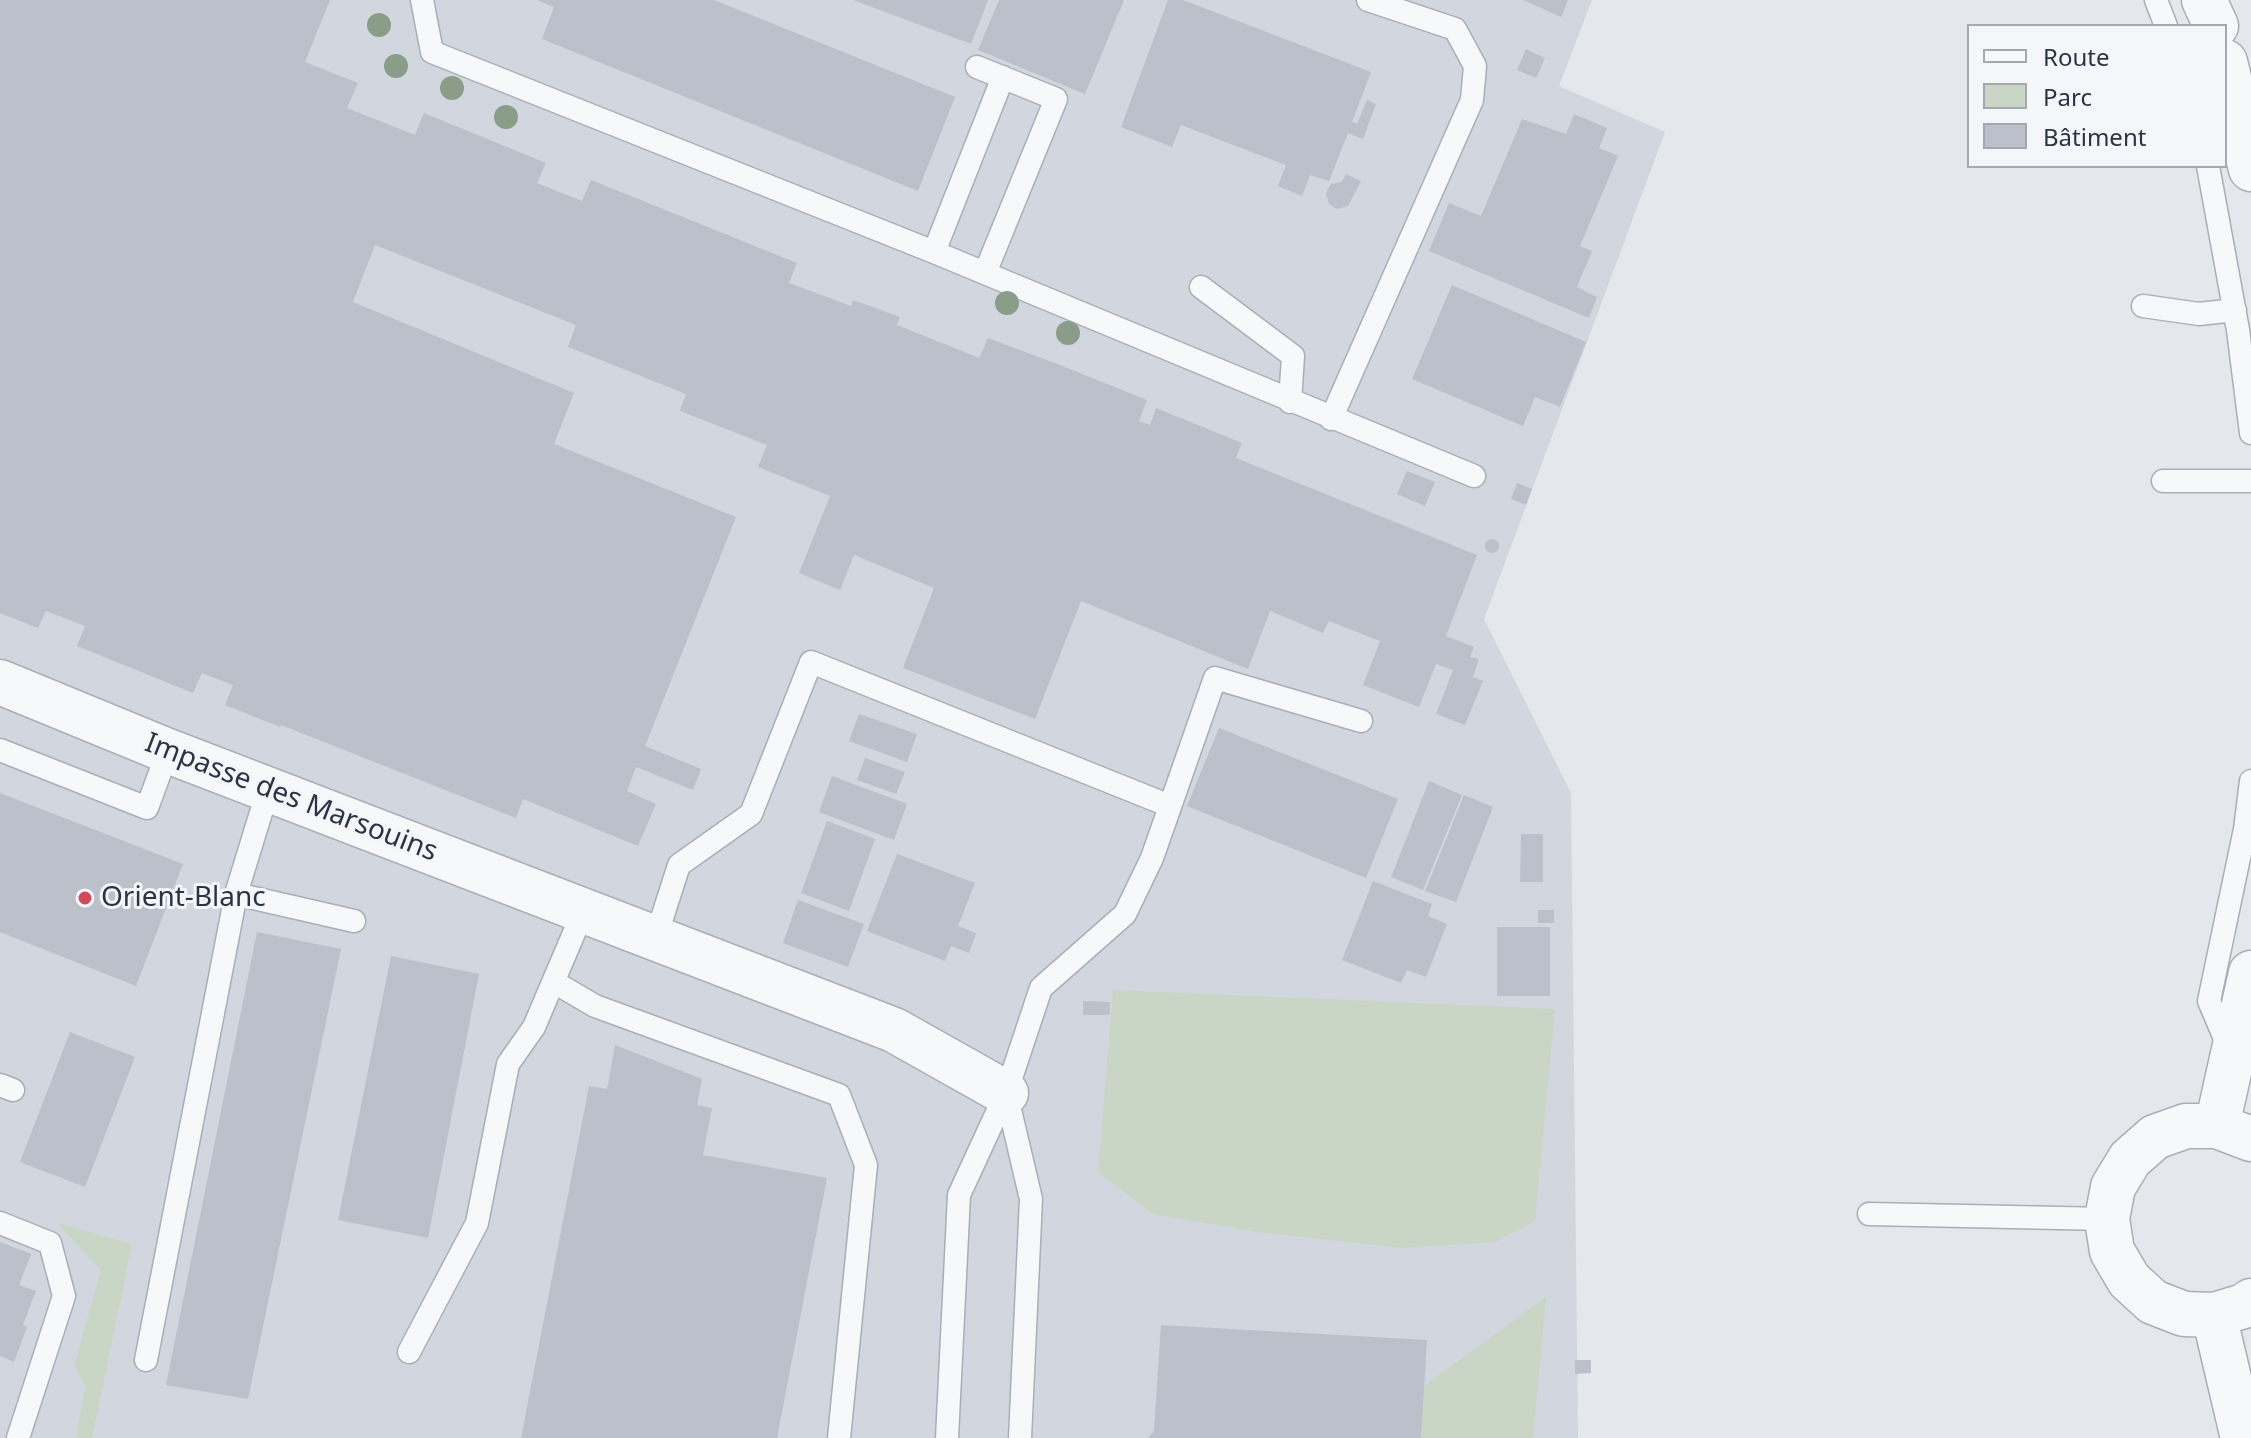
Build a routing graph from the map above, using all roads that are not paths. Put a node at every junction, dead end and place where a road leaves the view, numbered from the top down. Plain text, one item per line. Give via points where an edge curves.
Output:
1 (422, 0) edge
2 (1368, 0) edge
3 (2156, 0) edge
4 (2204, 0) edge
5 (2165, 24) edge
6 (2215, 24) edge
7 (977, 67) dead end
8 (2227, 70) edge
9 (1003, 77) junction
10 (2208, 168) edge
11 (2251, 169) edge
12 (934, 252) junction
13 (985, 273) junction
14 (1201, 287) dead end
15 (2143, 306) dead end
16 (2235, 310) junction
17 (1290, 402) junction
18 (1331, 419) junction
19 (2251, 433) edge
20 (1474, 476) dead end
21 (2163, 481) dead end
22 (2251, 481) edge
23 (0, 682) edge
24 (1361, 721) dead end
25 (0, 750) edge
26 (168, 751) junction
27 (2251, 781) edge
28 (268, 790) junction
29 (1170, 806) junction
30 (236, 894) junction
31 (583, 912) junction
32 (354, 921) dead end
33 (655, 940) junction
34 (2251, 973) edge
35 (554, 982) junction
36 (2232, 1057) junction
37 (1006, 1093) junction
38 (2234, 1132) edge
39 (1869, 1214) dead end
40 (2107, 1219) junction
41 (0, 1223) edge
42 (2233, 1308) edge
43 (409, 1352) dead end
44 (146, 1360) dead end
45 (18, 1438) edge
46 (839, 1438) edge
47 (947, 1438) edge
48 (1020, 1438) edge
49 (2243, 1438) edge

1 - 12 lane via 432,52
2 - 18 lane via 1455,29 1475,66 1472,100
3 - 5 lane
4 - 6 street
7 - 9 lane
8 - 11 street
9 - 12 lane
9 - 13 lane via 1056,99
10 - 16 lane
12 - 13 lane
13 - 17 lane
14 - 17 lane via 1293,356
15 - 16 lane via 2199,314
16 - 19 lane
17 - 18 lane
18 - 20 lane
21 - 22 lane
23 - 26 street, Impasse des Marsouins
24 - 29 lane via 1215,678
25 - 26 lane via 147,808
26 - 28 street, Impasse des Marsouins
27 - 36 lane via 2209,1001
28 - 30 lane
28 - 31 street, Impasse des Marsouins
29 - 33 lane via 811,662 751,814 679,865
29 - 37 lane via 1125,914 1041,988
30 - 32 lane
30 - 44 lane
31 - 33 street, Impasse des Marsouins
31 - 35 lane
33 - 37 street, Impasse des Marsouins via 894,1030
34 - 36 street
35 - 43 lane via 534,1027 508,1064 477,1223
35 - 46 lane via 595,1006 839,1095 866,1165
36 - 38 street
37 - 47 lane via 959,1195
37 - 48 lane via 1031,1199
38 - 40 street via 2186,1126 2155,1137 2130,1159 2113,1187
39 - 40 lane
40 - 42 street via 2112,1251 2129,1280 2153,1302 2184,1314
41 - 45 lane via 50,1243 64,1296
42 - 49 street

